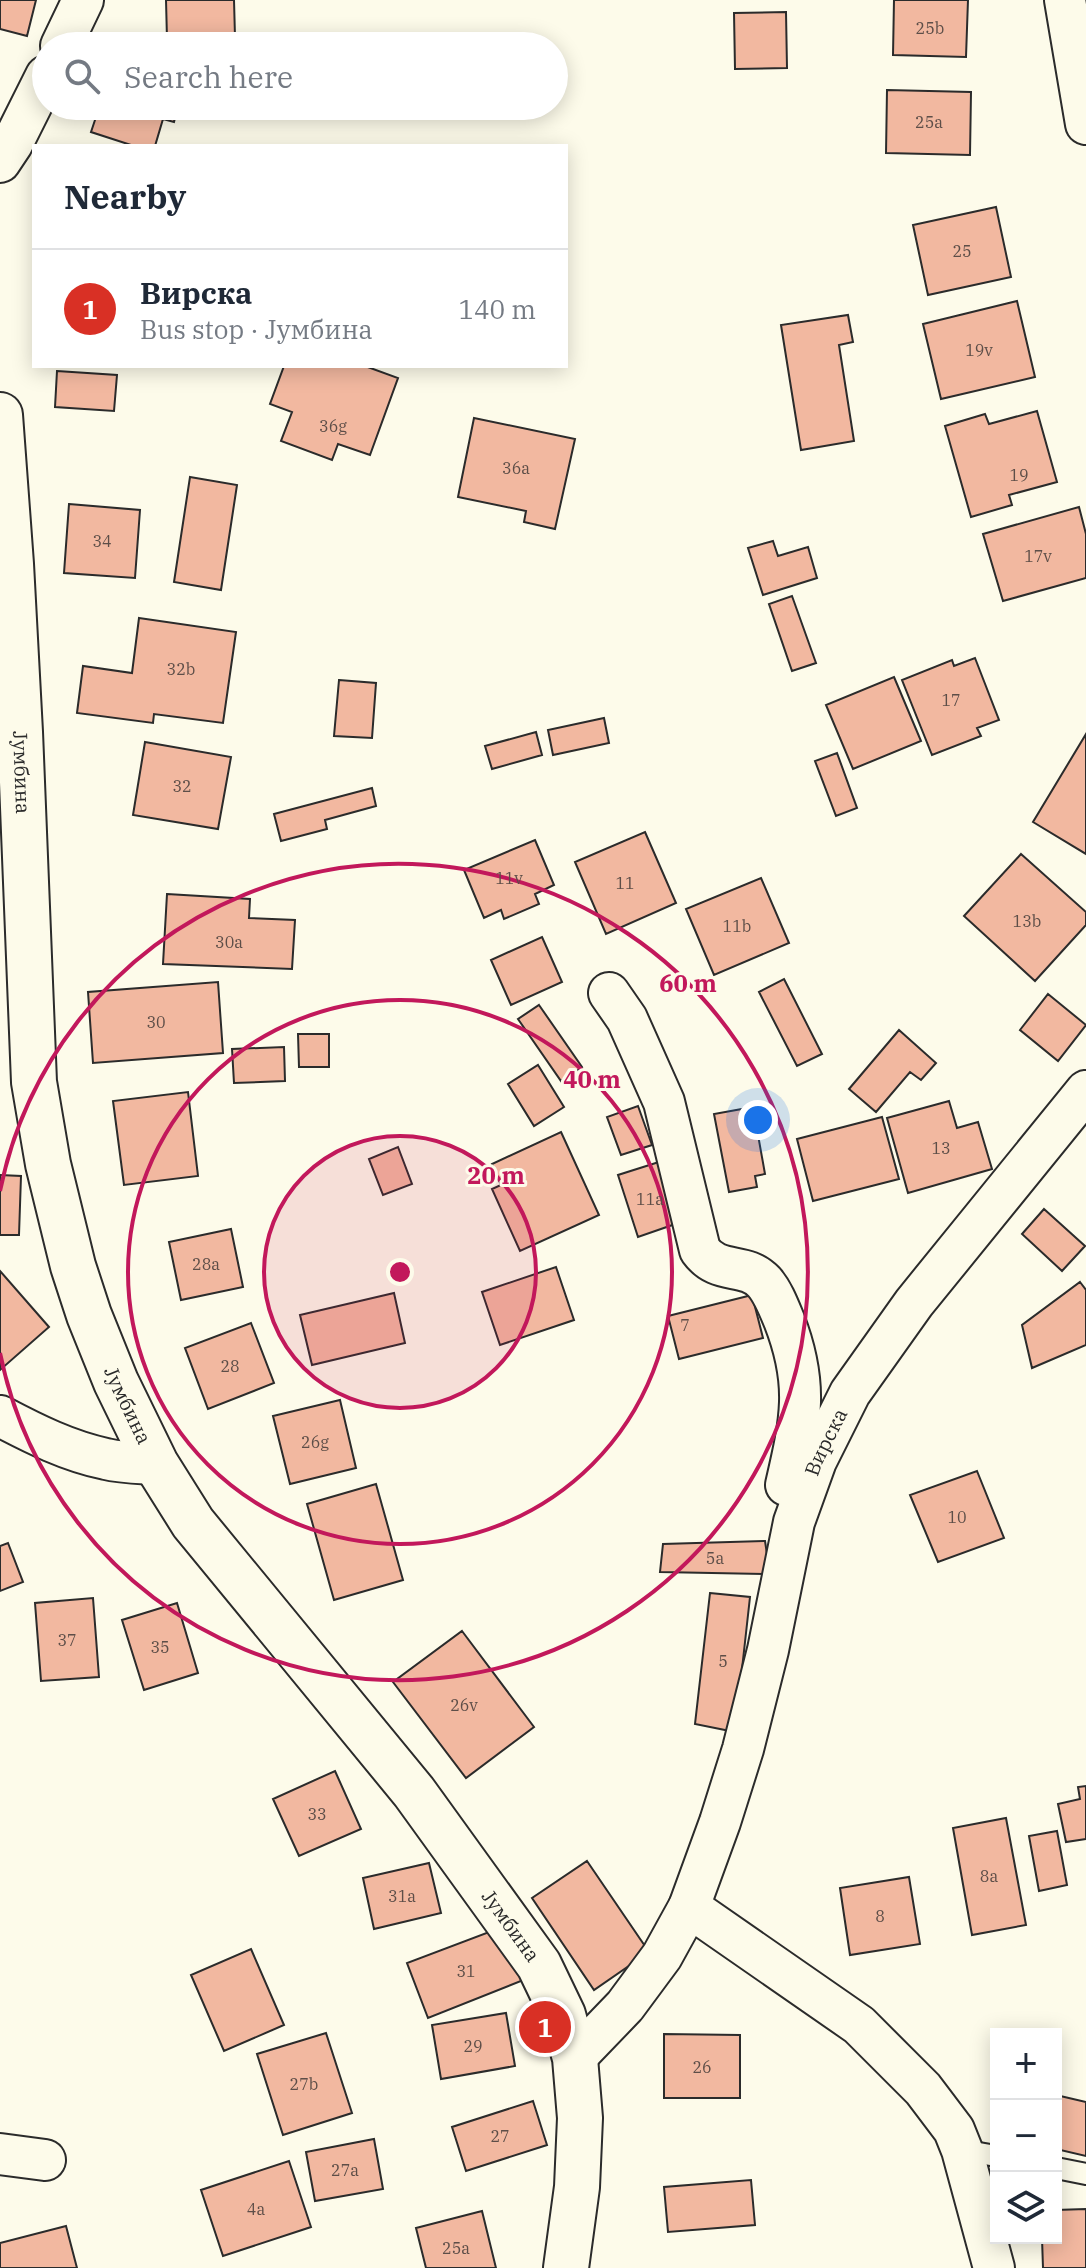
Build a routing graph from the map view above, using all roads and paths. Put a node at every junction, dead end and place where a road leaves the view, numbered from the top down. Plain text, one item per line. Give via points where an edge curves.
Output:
1 (83, 0) edge
2 (1065, 0) edge
3 (68, 32) edge
4 (32, 104) edge
5 (1086, 124) edge
6 (0, 162) edge
7 (0, 415) edge
8 (609, 993) dead end
9 (1086, 1091) edge
10 (0, 1416) edge
11 (156, 1464) junction
12 (794, 1522) junction
13 (689, 1907) junction
14 (575, 2058) junction
15 (979, 2153) edge
16 (0, 2154) edge
17 (45, 2160) dead end
18 (1062, 2169) edge
19 (1086, 2174) edge
20 (566, 2268) edge
21 (994, 2268) edge

1 - 3 street
2 - 5 street
4 - 6 street
7 - 11 street, Јумбина via 34,1082 59,1216 85,1302
8 - 12 street via 627,1019 664,1102 700,1250 718,1266 746,1270 764,1281 794,1344 802,1395 784,1506
9 - 12 street, Вирска via 914,1303 850,1393 816,1461
10 - 11 street via 77,1452
11 - 14 street, Јумбина via 193,1523 414,1792 539,1965 563,2015
12 - 13 street, Вирска via 743,1749
13 - 14 street, Вирска via 625,2006
13 - 15 street via 859,2025
14 - 20 street, Јумбина via 580,2118
15 - 21 street
16 - 17 street
18 - 19 lane

